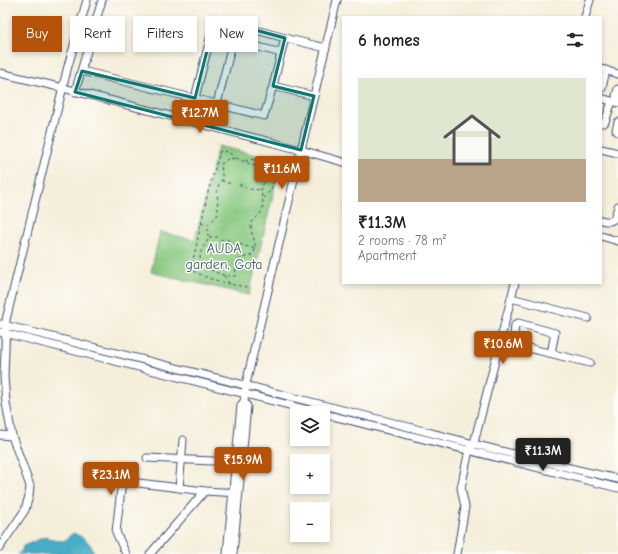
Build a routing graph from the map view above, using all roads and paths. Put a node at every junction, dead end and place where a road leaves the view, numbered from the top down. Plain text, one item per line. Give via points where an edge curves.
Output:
1 (87, 0) edge
2 (102, 0) edge
3 (337, 0) edge
4 (590, 0) edge
5 (585, 16) edge
6 (258, 30) edge
7 (289, 39) junction
8 (258, 47) edge
9 (326, 48) junction
10 (207, 52) edge
11 (230, 52) edge
12 (281, 53) junction
13 (604, 70) edge
14 (82, 71) junction
15 (0, 73) edge
16 (618, 74) edge
17 (273, 86) junction
18 (63, 88) junction
19 (602, 88) dead end
20 (618, 89) edge
21 (75, 92) junction
22 (314, 96) junction
23 (195, 98) junction
24 (602, 98) edge
25 (616, 100) edge
26 (217, 104) junction
27 (618, 122) edge
28 (602, 123) edge
29 (618, 132) edge
30 (602, 149) edge
31 (301, 150) junction
32 (618, 153) edge
33 (236, 158) junction
34 (244, 161) junction
35 (342, 162) edge
36 (280, 165) junction
37 (296, 168) junction
38 (222, 180) junction
39 (231, 183) dead end
40 (239, 185) dead end
41 (261, 190) junction
42 (262, 198) junction
43 (618, 206) edge
44 (602, 220) edge
45 (201, 223) junction
46 (208, 225) junction
47 (602, 236) edge
48 (209, 238) junction
49 (618, 241) edge
50 (233, 243) dead end
51 (240, 244) dead end
52 (255, 249) junction
53 (223, 275) junction
54 (230, 284) junction
55 (515, 284) edge
56 (250, 288) dead end
57 (511, 298) junction
58 (588, 318) dead end
59 (3, 329) edge
60 (499, 341) junction
61 (513, 344) junction
62 (550, 353) junction
63 (590, 363) dead end
64 (246, 384) junction
65 (245, 393) junction
66 (244, 402) junction
67 (0, 435) edge
68 (12, 436) junction
69 (183, 440) dead end
70 (474, 443) junction
71 (470, 450) junction
72 (147, 458) dead end
73 (182, 460) junction
74 (235, 462) junction
75 (618, 479) edge
76 (179, 488) junction
77 (618, 488) edge
78 (205, 491) junction
79 (235, 493) junction
80 (0, 547) edge
81 (126, 554) edge
82 (150, 554) edge
83 (227, 554) edge
84 (233, 554) edge
85 (457, 554) edge

1 - 18 street
2 - 14 street
3 - 9 street
4 - 5 street
6 - 7 street
7 - 9 street
7 - 12 street
8 - 12 street
9 - 22 street
10 - 23 street
11 - 26 street
12 - 17 street
13 - 16 street
13 - 19 street
14 - 21 street
14 - 23 street
15 - 18 street
17 - 22 street
17 - 26 street via 264,116
18 - 21 street
18 - 59 street
20 - 25 street
21 - 31 street
22 - 31 street
23 - 26 street
24 - 25 street
25 - 28 street via 605,122
27 - 29 street
30 - 32 street
31 - 35 street
31 - 37 street
33 - 34 path
33 - 38 path via 221,162
33 - 45 path via 230,153 220,151
34 - 36 path via 252,158
34 - 41 path via 264,172
36 - 37 path
36 - 42 path via 273,176 270,191
37 - 64 street
38 - 39 path
38 - 46 path via 217,188 217,216
40 - 41 path
41 - 42 path
42 - 52 path via 262,212 251,225 256,242
43 - 44 street via 612,221
45 - 46 path
45 - 54 path via 191,270
46 - 48 path
47 - 49 street
48 - 50 path via 217,237
48 - 53 path via 201,251 201,260 210,269
51 - 52 path
52 - 53 path via 253,254 238,262 235,276
53 - 54 path
54 - 56 path
55 - 57 street
57 - 58 street
57 - 60 street
59 - 64 street
59 - 65 street
59 - 68 street via 6,403
60 - 61 street
60 - 70 street
61 - 62 street
61 - 62 street via 516,324 525,325 555,333
62 - 63 street
64 - 65 street
64 - 70 street
65 - 66 street
65 - 71 street
66 - 74 street via 241,405
66 - 79 street via 247,406
67 - 68 street
68 - 80 street via 30,486 29,496 25,510
69 - 73 street
70 - 71 street
70 - 75 street via 553,465
71 - 77 street
71 - 85 street via 461,488 465,507
72 - 73 street
73 - 74 street
73 - 76 street
74 - 79 street
76 - 78 street
76 - 81 street via 122,481 116,532
78 - 79 street
78 - 82 street
79 - 83 street
79 - 84 street

